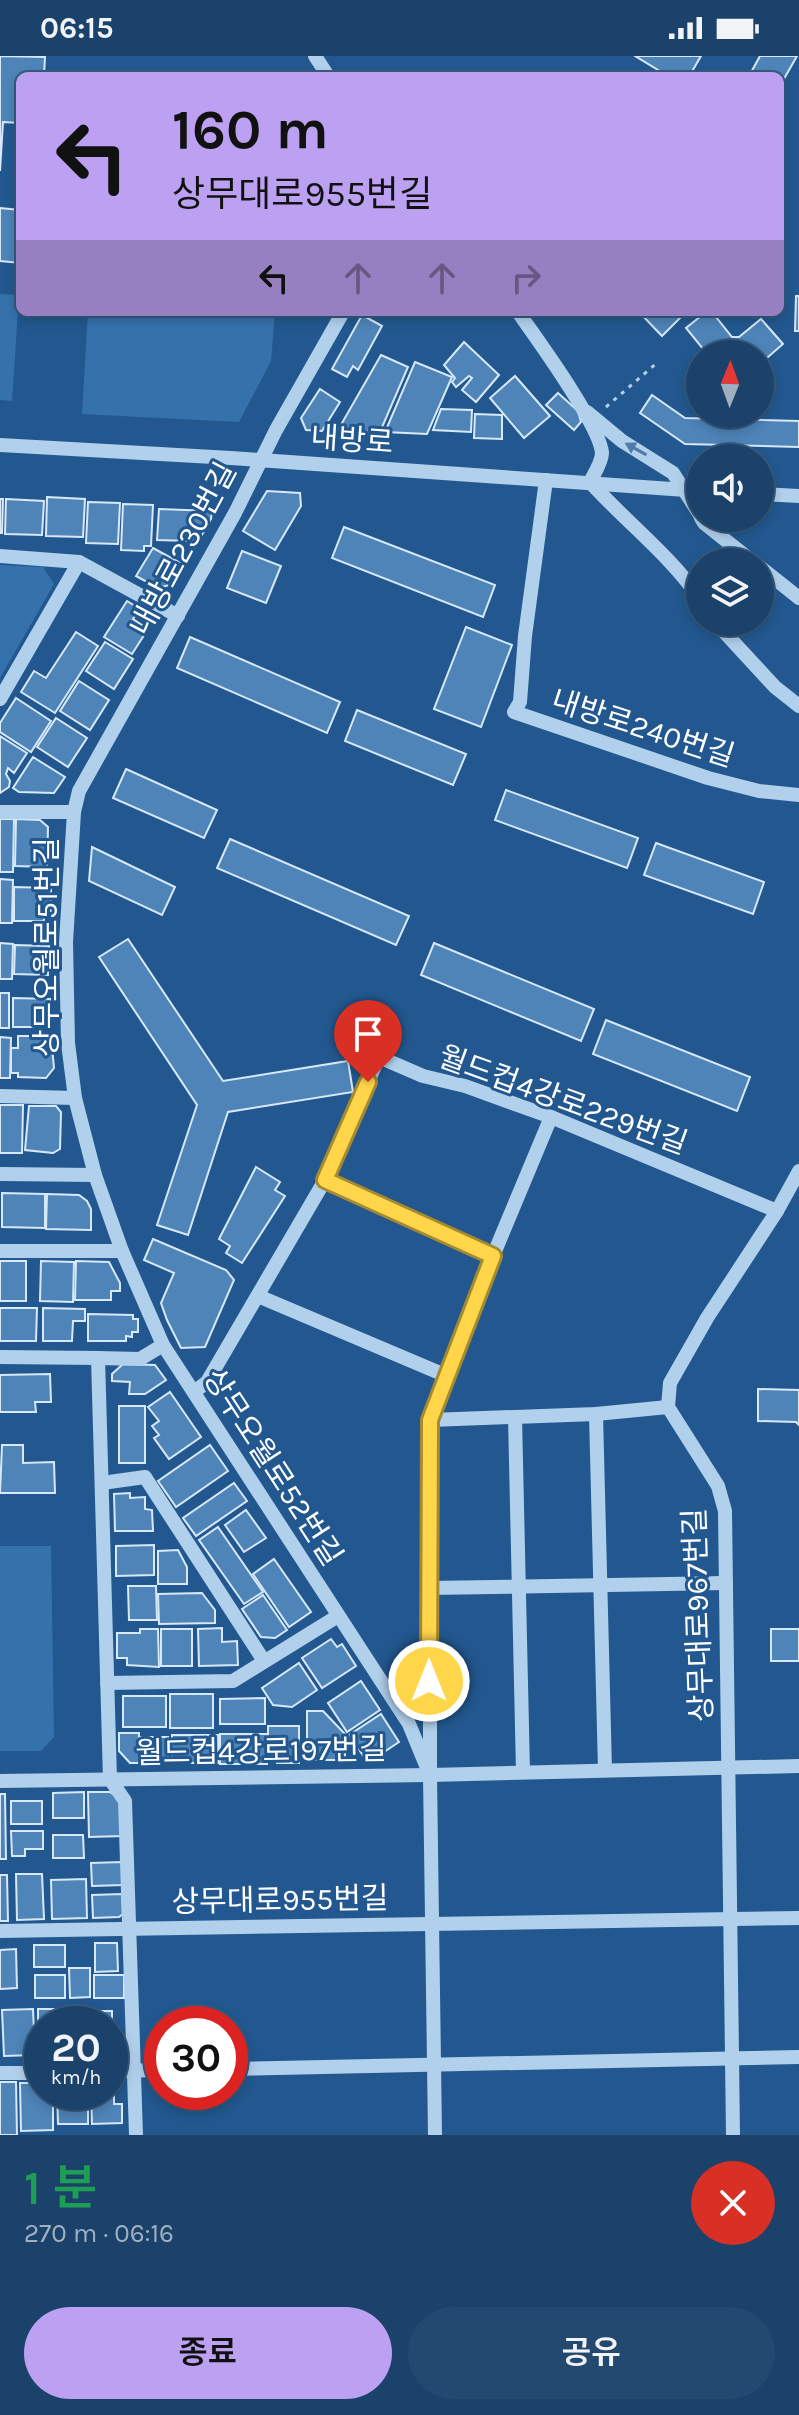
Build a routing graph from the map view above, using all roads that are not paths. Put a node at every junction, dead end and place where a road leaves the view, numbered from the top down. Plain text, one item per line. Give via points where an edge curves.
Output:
1 (341, 316) edge
2 (521, 316) edge
3 (583, 410) junction
4 (0, 445) edge
5 (260, 460) junction
6 (546, 480) junction
7 (590, 482) junction
8 (686, 484) edge
9 (686, 489) edge
10 (774, 495) edge
11 (799, 496) edge
12 (715, 532) edge
13 (735, 548) edge
14 (0, 556) edge
15 (79, 562) junction
16 (686, 578) edge
17 (774, 578) edge
18 (799, 598) edge
19 (178, 616) junction
20 (728, 636) edge
21 (0, 699) edge
22 (799, 706) edge
23 (799, 795) edge
24 (0, 812) edge
25 (74, 812) junction
26 (0, 1096) edge
27 (75, 1098) junction
28 (551, 1117) junction
29 (799, 1171) edge
30 (0, 1174) edge
31 (95, 1175) junction
32 (325, 1180) junction
33 (777, 1211) junction
34 (0, 1251) edge
35 (122, 1251) junction
36 (493, 1256) junction
37 (258, 1296) junction
38 (163, 1345) junction
39 (0, 1357) edge
40 (98, 1358) junction
41 (447, 1376) junction
42 (194, 1392) junction
43 (668, 1407) junction
44 (596, 1414) junction
45 (515, 1417) junction
46 (430, 1420) junction
47 (102, 1483) junction
48 (726, 1583) junction
49 (600, 1585) junction
50 (521, 1586) junction
51 (429, 1588) junction
52 (338, 1616) junction
53 (264, 1661) junction
54 (107, 1683) junction
55 (799, 1766) edge
56 (730, 1767) junction
57 (605, 1770) junction
58 (523, 1772) junction
59 (430, 1775) junction
60 (110, 1779) junction
61 (0, 1781) edge
62 (799, 1918) edge
63 (731, 1920) junction
64 (432, 1924) junction
65 (130, 1928) junction
66 (0, 1931) edge
67 (799, 2057) edge
68 (733, 2058) junction
69 (434, 2065) junction
70 (248, 2069) edge
71 (128, 2071) edge
72 (134, 2071) junction
73 (144, 2071) edge
74 (0, 2073) edge
75 (24, 2073) edge
76 (136, 2135) edge
77 (435, 2135) edge
78 (733, 2135) edge

1 - 5 street, 내방로230번길
2 - 3 street
3 - 7 street via 602,451
8 -> 3 street
4 - 5 street, 내방로
5 - 6 street, 내방로
5 - 19 street, 내방로230번길
6 - 7 street, 내방로
6 - 23 street, 내방로240번길 via 520,702 514,712 708,778
7 - 9 street, 내방로
7 - 16 street
10 - 11 street
12 - 13 street
14 - 15 street
15 - 19 street
15 - 21 street
17 - 18 street
19 - 25 street, 내방로230번길 via 79,791
20 - 22 street
24 - 25 street
25 - 27 street, 상무오월로51번길 via 66,942
26 - 27 street
27 - 31 street, 상무오월로51번길
28 - 32 street, 월드컵4강로229번길 via 379,1057
28 - 33 street, 월드컵4강로229번길
28 - 36 street, 상무대로955번길
29 - 33 street
30 - 31 street
31 - 35 street, 상무오월로52번길
32 - 36 street
32 - 37 street, 월드컵4강로229번길
33 - 43 street via 679,1366 670,1383
34 - 35 street
35 - 38 street, 상무오월로52번길
36 - 41 street, 상무대로955번길
37 - 41 street
37 - 42 street, 월드컵4강로229번길 via 207,1382
38 - 40 street via 140,1359
38 - 42 street, 상무오월로52번길
39 - 40 street
40 - 47 street
41 - 46 street, 상무대로955번길
42 - 52 street, 상무오월로52번길
43 - 44 street
43 - 48 street, 상무대로967번길 via 718,1486 725,1511
44 - 45 street
44 - 49 street
45 - 46 street
45 - 50 street
46 - 51 street, 상무대로955번길
47 - 53 street via 145,1477
47 - 54 street
48 - 49 street
48 - 56 street, 상무대로967번길
49 - 50 street
49 - 57 street
50 - 51 street
50 - 58 street
51 - 59 street, 상무대로955번길
52 - 53 street
52 - 59 street, 상무오월로52번길 via 409,1724
53 - 54 street via 233,1681
54 - 60 street
55 - 56 street, 월드컵4강로197번길
56 - 57 street, 월드컵4강로197번길
56 - 63 street, 상무대로967번길
57 - 58 street, 월드컵4강로197번길
58 - 59 street, 월드컵4강로197번길
59 - 60 street, 월드컵4강로197번길
59 - 64 street, 상무대로955번길
60 - 61 street, 월드컵4강로197번길
60 - 65 street via 125,1801
62 - 63 street
63 - 64 street, 상무대로955번길
63 - 68 street, 상무대로967번길
64 - 65 street, 상무대로955번길
64 - 69 street, 상무대로955번길
65 - 66 street, 상무대로955번길
65 - 72 street
67 - 68 street
68 - 69 street
68 - 78 street, 상무대로967번길
69 - 70 street
69 - 77 street, 상무대로955번길
71 - 72 street
72 - 73 street
72 - 76 street
74 - 75 street

